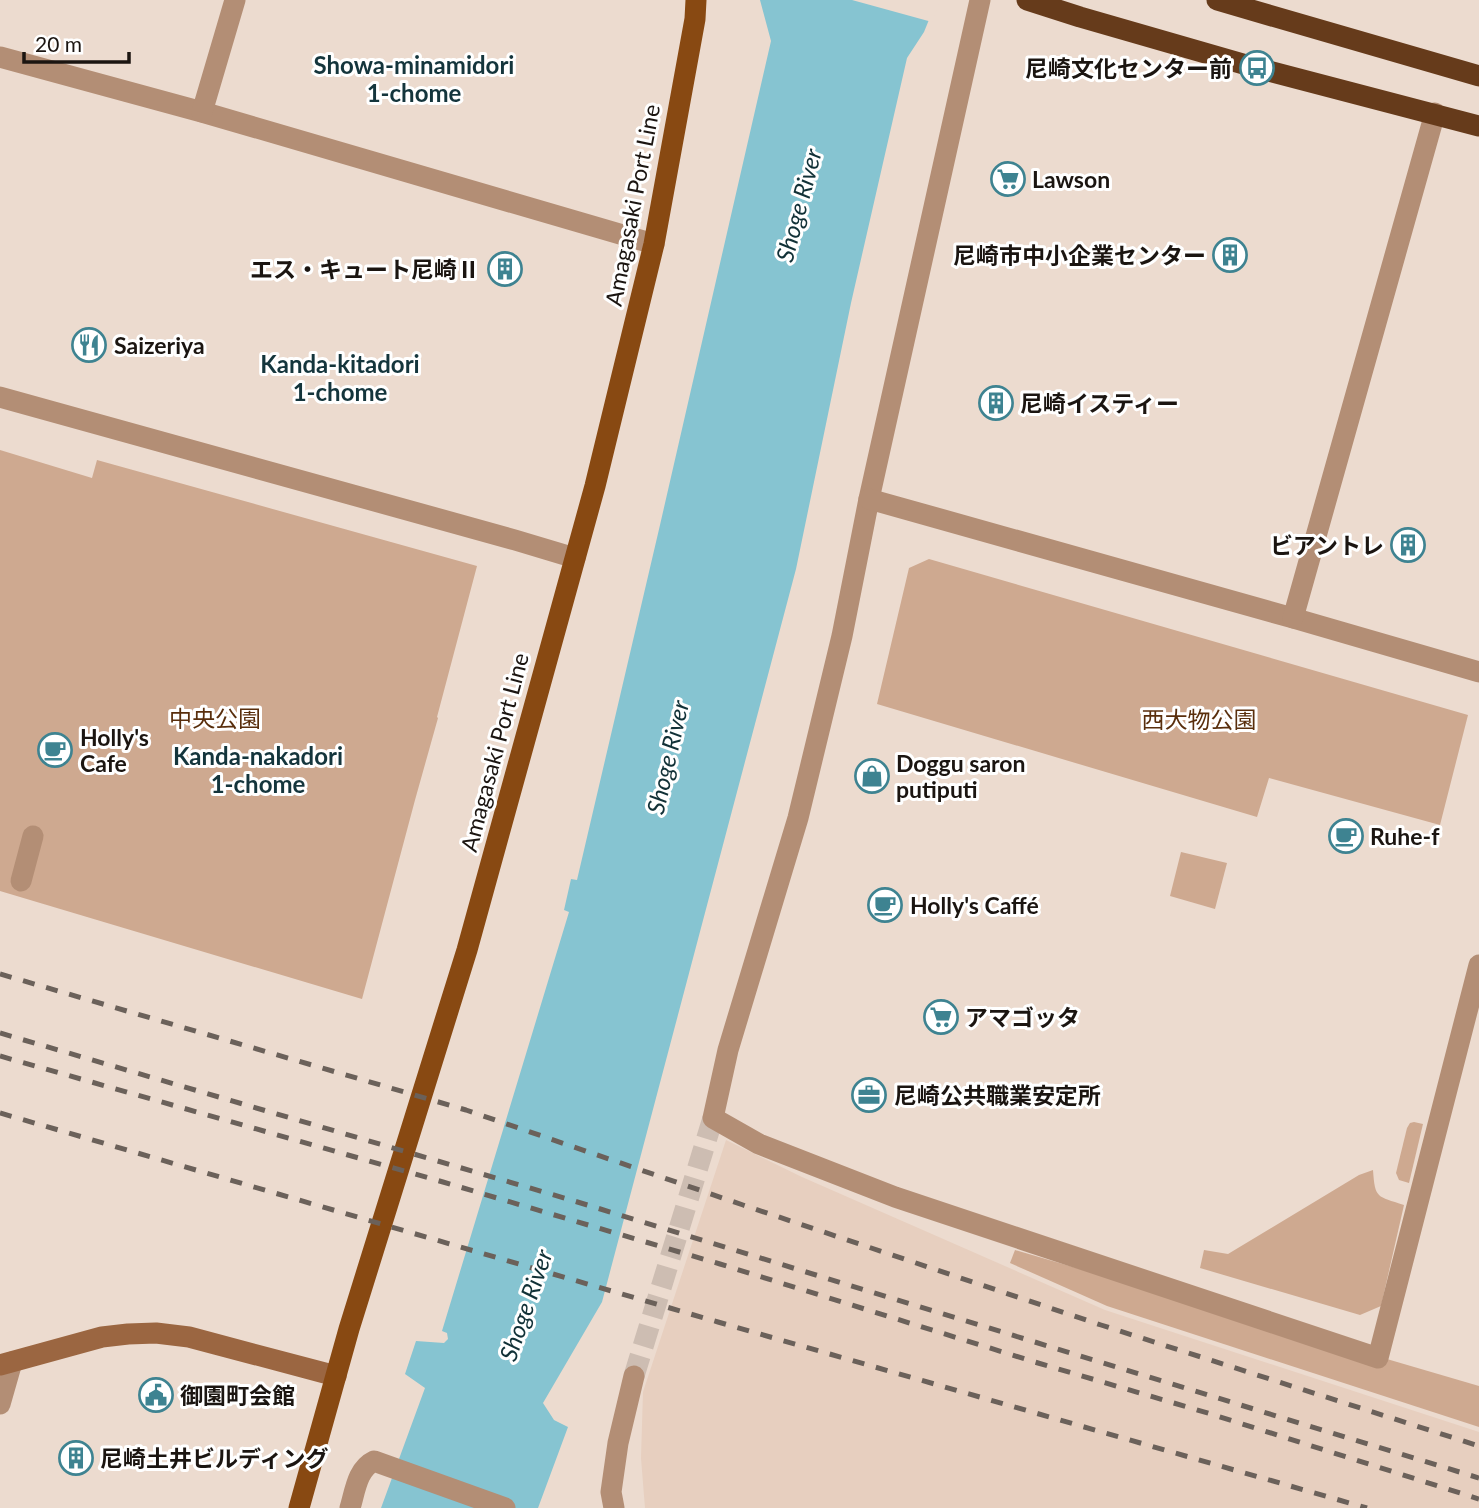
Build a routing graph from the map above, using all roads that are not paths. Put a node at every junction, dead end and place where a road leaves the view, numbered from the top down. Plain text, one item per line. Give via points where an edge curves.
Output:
1 (235, 0) edge
2 (696, 0) edge
3 (980, 0) edge
4 (1027, 0) edge
5 (1217, 0) edge
6 (0, 57) edge
7 (1479, 76) edge
8 (202, 112) junction
9 (1435, 113) junction
10 (1479, 125) edge
11 (654, 244) junction
12 (0, 397) edge
13 (869, 499) junction
14 (575, 558) junction
15 (1293, 618) junction
16 (1479, 672) edge
17 (27, 857) dead end
18 (21, 881) dead end
19 (1479, 965) edge
20 (6, 1363) edge
21 (336, 1376) junction
22 (634, 1376) tunnel mouth
23 (0, 1405) edge
24 (299, 1508) edge
25 (349, 1508) edge
26 (505, 1508) edge
27 (614, 1508) edge

1 - 8 street
2 - 11 main road, Amagasaki Port Line
3 - 13 street
4 - 9 highway via 1258,68
5 - 7 highway
6 - 8 street
8 - 11 street
9 - 10 highway
9 - 15 street
11 - 14 main road, Amagasaki Port Line
12 - 14 street
13 - 15 street
13 - 19 street via 798,818 728,1050 713,1118 759,1144 895,1197 1378,1358
14 - 21 main road, Amagasaki Port Line via 467,950
15 - 16 street
17 - 18 street via 33,836
20 - 21 street via 102,1337 156,1333 189,1337
20 - 23 street
21 - 24 main road, Amagasaki Port Line
22 - 27 street via 612,1480
25 - 26 street via 359,1477 368,1463 377,1461

